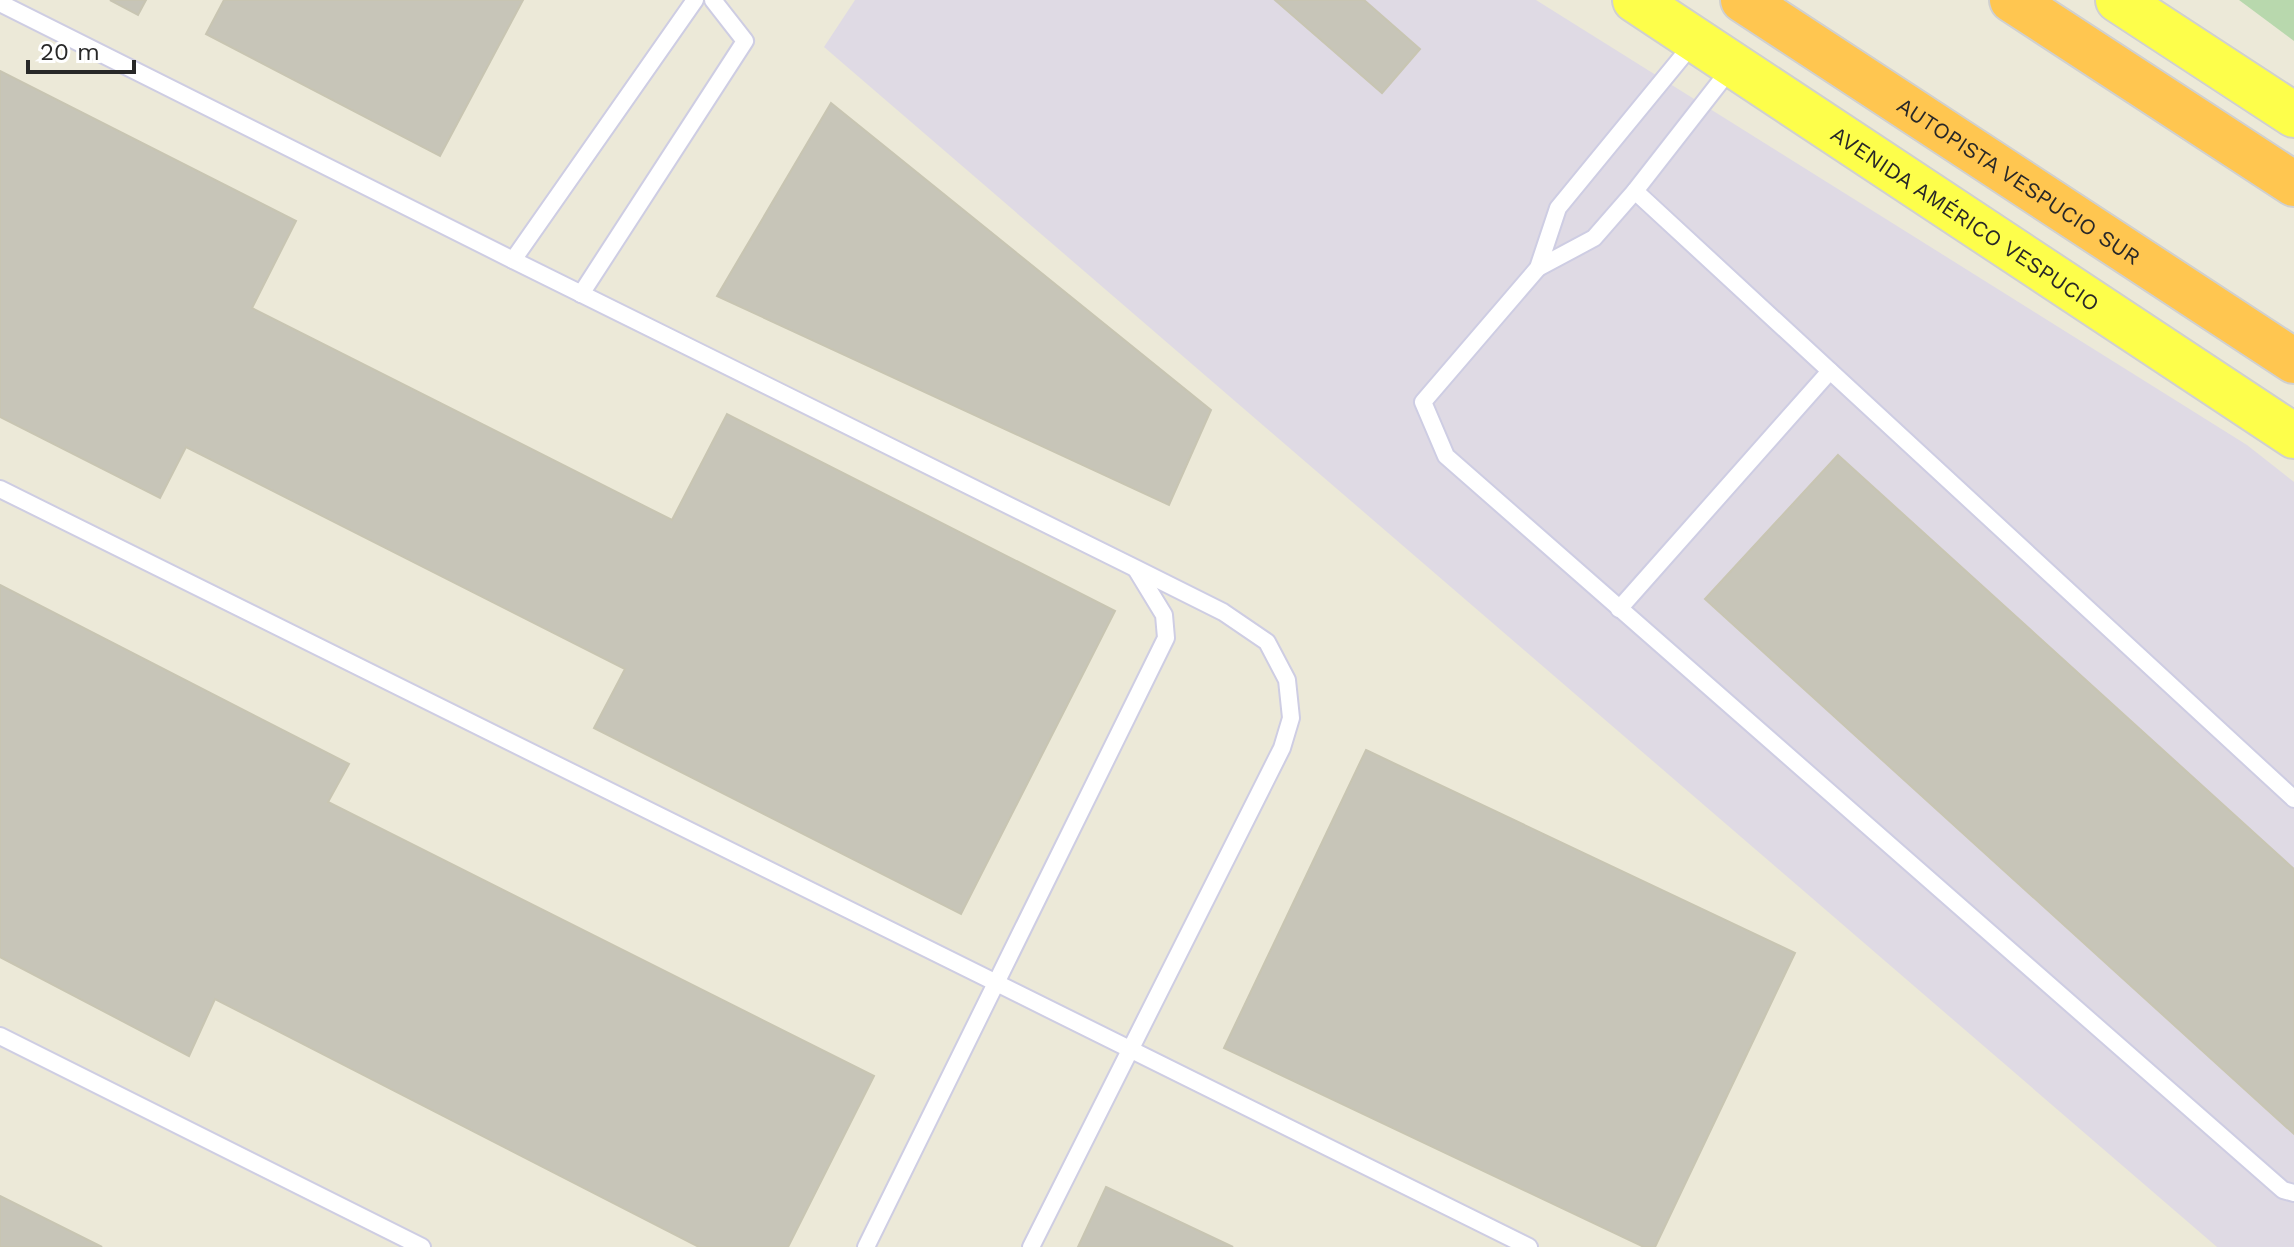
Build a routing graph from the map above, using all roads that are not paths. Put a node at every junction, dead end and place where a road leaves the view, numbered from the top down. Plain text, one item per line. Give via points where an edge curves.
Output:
1 (695, 0) edge
2 (713, 0) edge
3 (1635, 0) edge
4 (1743, 0) edge
5 (2012, 0) edge
6 (2118, 0) edge
7 (0, 3) edge
8 (1696, 40) junction
9 (1733, 65) junction
10 (2294, 115) edge
11 (2294, 184) edge
12 (1635, 191) junction
13 (513, 260) junction
14 (1538, 268) junction
15 (581, 294) junction
16 (2294, 361) edge
17 (1830, 371) junction
18 (2294, 436) edge
19 (0, 489) edge
20 (1135, 568) junction
21 (1619, 609) junction
22 (2294, 799) edge
23 (997, 984) junction
24 (0, 1036) edge
25 (1129, 1050) junction
26 (2294, 1193) edge
27 (422, 1247) edge
28 (866, 1247) edge
29 (1031, 1247) edge
30 (1529, 1247) edge

1 - 13 lane
2 - 15 lane via 745,41
3 - 8 main road, AVENIDA AMÉRICO VESPUCIO
4 - 16 highway, AUTOPISTA VESPUCIO SUR
5 - 11 highway
6 - 10 main road
7 - 13 lane
8 - 9 main road, AVENIDA AMÉRICO VESPUCIO
8 - 14 lane via 1558,208
9 - 12 lane
9 - 18 main road, AVENIDA AMÉRICO VESPUCIO
12 - 14 lane via 1594,238
12 - 17 lane
13 - 15 lane
14 - 21 lane via 1423,402 1446,456
15 - 20 lane
17 - 21 lane
17 - 22 lane
19 - 23 lane
20 - 23 lane via 1164,615 1166,638
20 - 25 lane via 1223,612 1267,642 1287,680 1291,718 1282,748
21 - 26 lane via 2283,1190
23 - 25 lane
23 - 28 lane
24 - 27 lane
25 - 29 lane
25 - 30 lane

